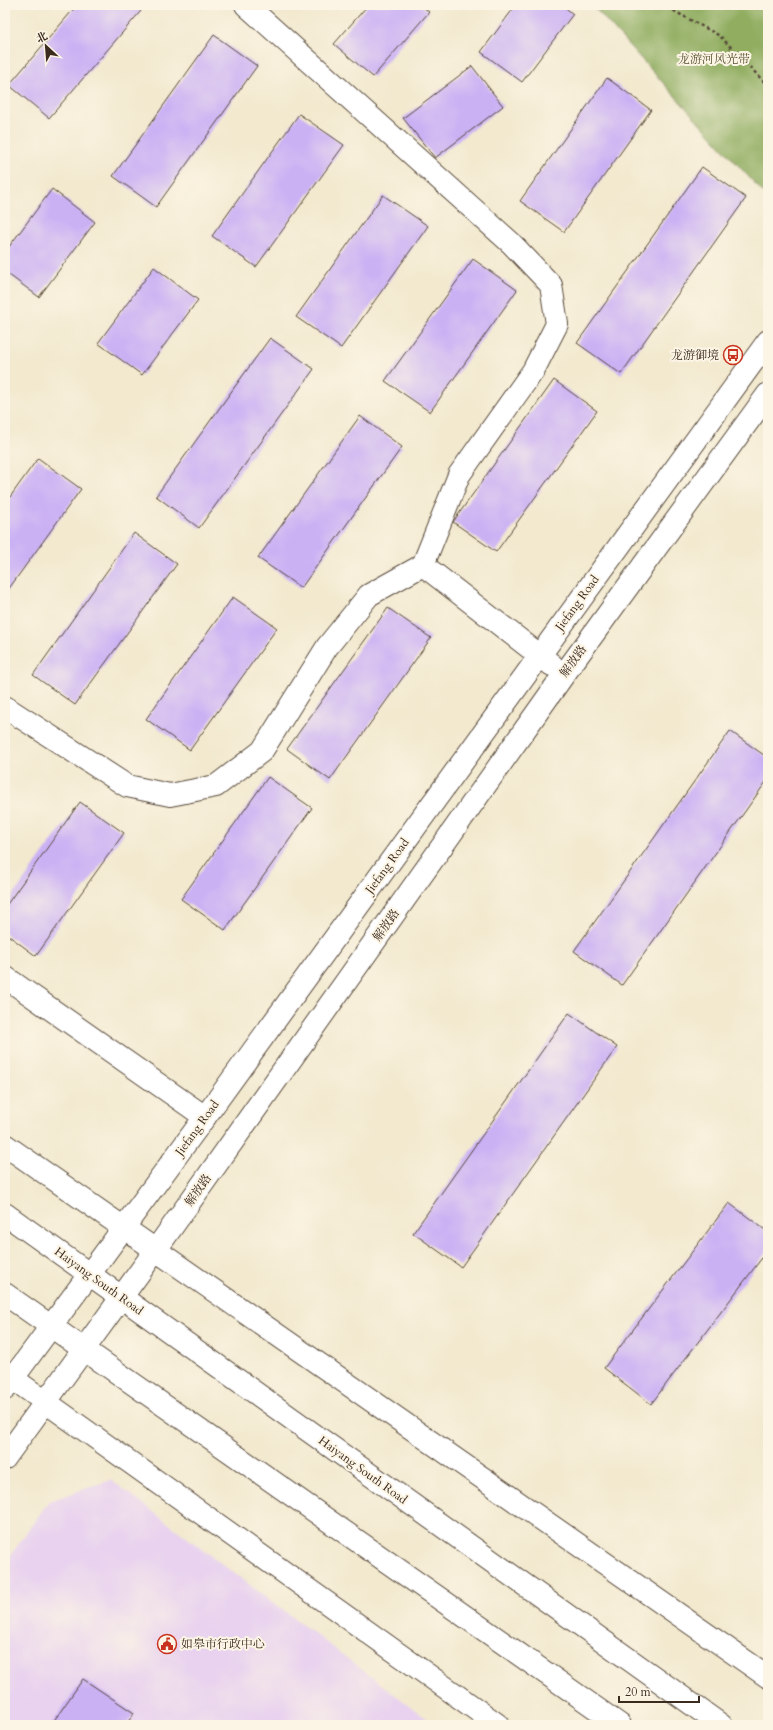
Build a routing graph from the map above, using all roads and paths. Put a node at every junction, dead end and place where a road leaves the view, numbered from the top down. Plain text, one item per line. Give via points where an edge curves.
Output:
1 (246, 5) edge
2 (663, 5) edge
3 (768, 86) edge
4 (768, 341) edge
5 (768, 394) edge
6 (423, 565) junction
7 (539, 656) junction
8 (565, 673) junction
9 (5, 707) edge
10 (5, 978) edge
11 (205, 1117) junction
12 (5, 1145) edge
13 (5, 1214) edge
14 (123, 1227) junction
15 (155, 1251) junction
16 (90, 1274) junction
17 (5, 1294) edge
18 (121, 1297) junction
19 (50, 1326) junction
20 (84, 1349) junction
21 (7, 1380) edge
22 (46, 1402) junction
23 (5, 1458) edge
24 (768, 1677) edge
25 (498, 1725) edge
26 (620, 1725) edge
27 (721, 1725) edge

1 - 6 street via 511,244 552,285 557,324 532,371 459,474
2 - 3 path via 720,36
4 - 7 street, Jiefang Road
5 - 8 street, 解放路
6 - 7 street
6 - 9 street via 369,595 327,648 262,751 216,786 170,795 127,786
7 - 8 street
7 - 11 street, Jiefang Road
8 - 15 street, 解放路
10 - 11 street
11 - 14 street, Jiefang Road
12 - 14 street
13 - 16 street, Haiyang South Road
14 - 15 street
14 - 16 street, Jiefang Road
15 - 18 street, 解放路
15 - 24 street
16 - 18 street, Haiyang South Road
16 - 19 street, Jiefang Road
17 - 19 street
18 - 20 street, 解放路
18 - 27 street, Haiyang South Road
19 - 20 street
19 - 21 street, Jiefang Road
20 - 22 street, 解放路
20 - 26 street
21 - 22 street
22 - 23 street, 解放路
22 - 25 street

